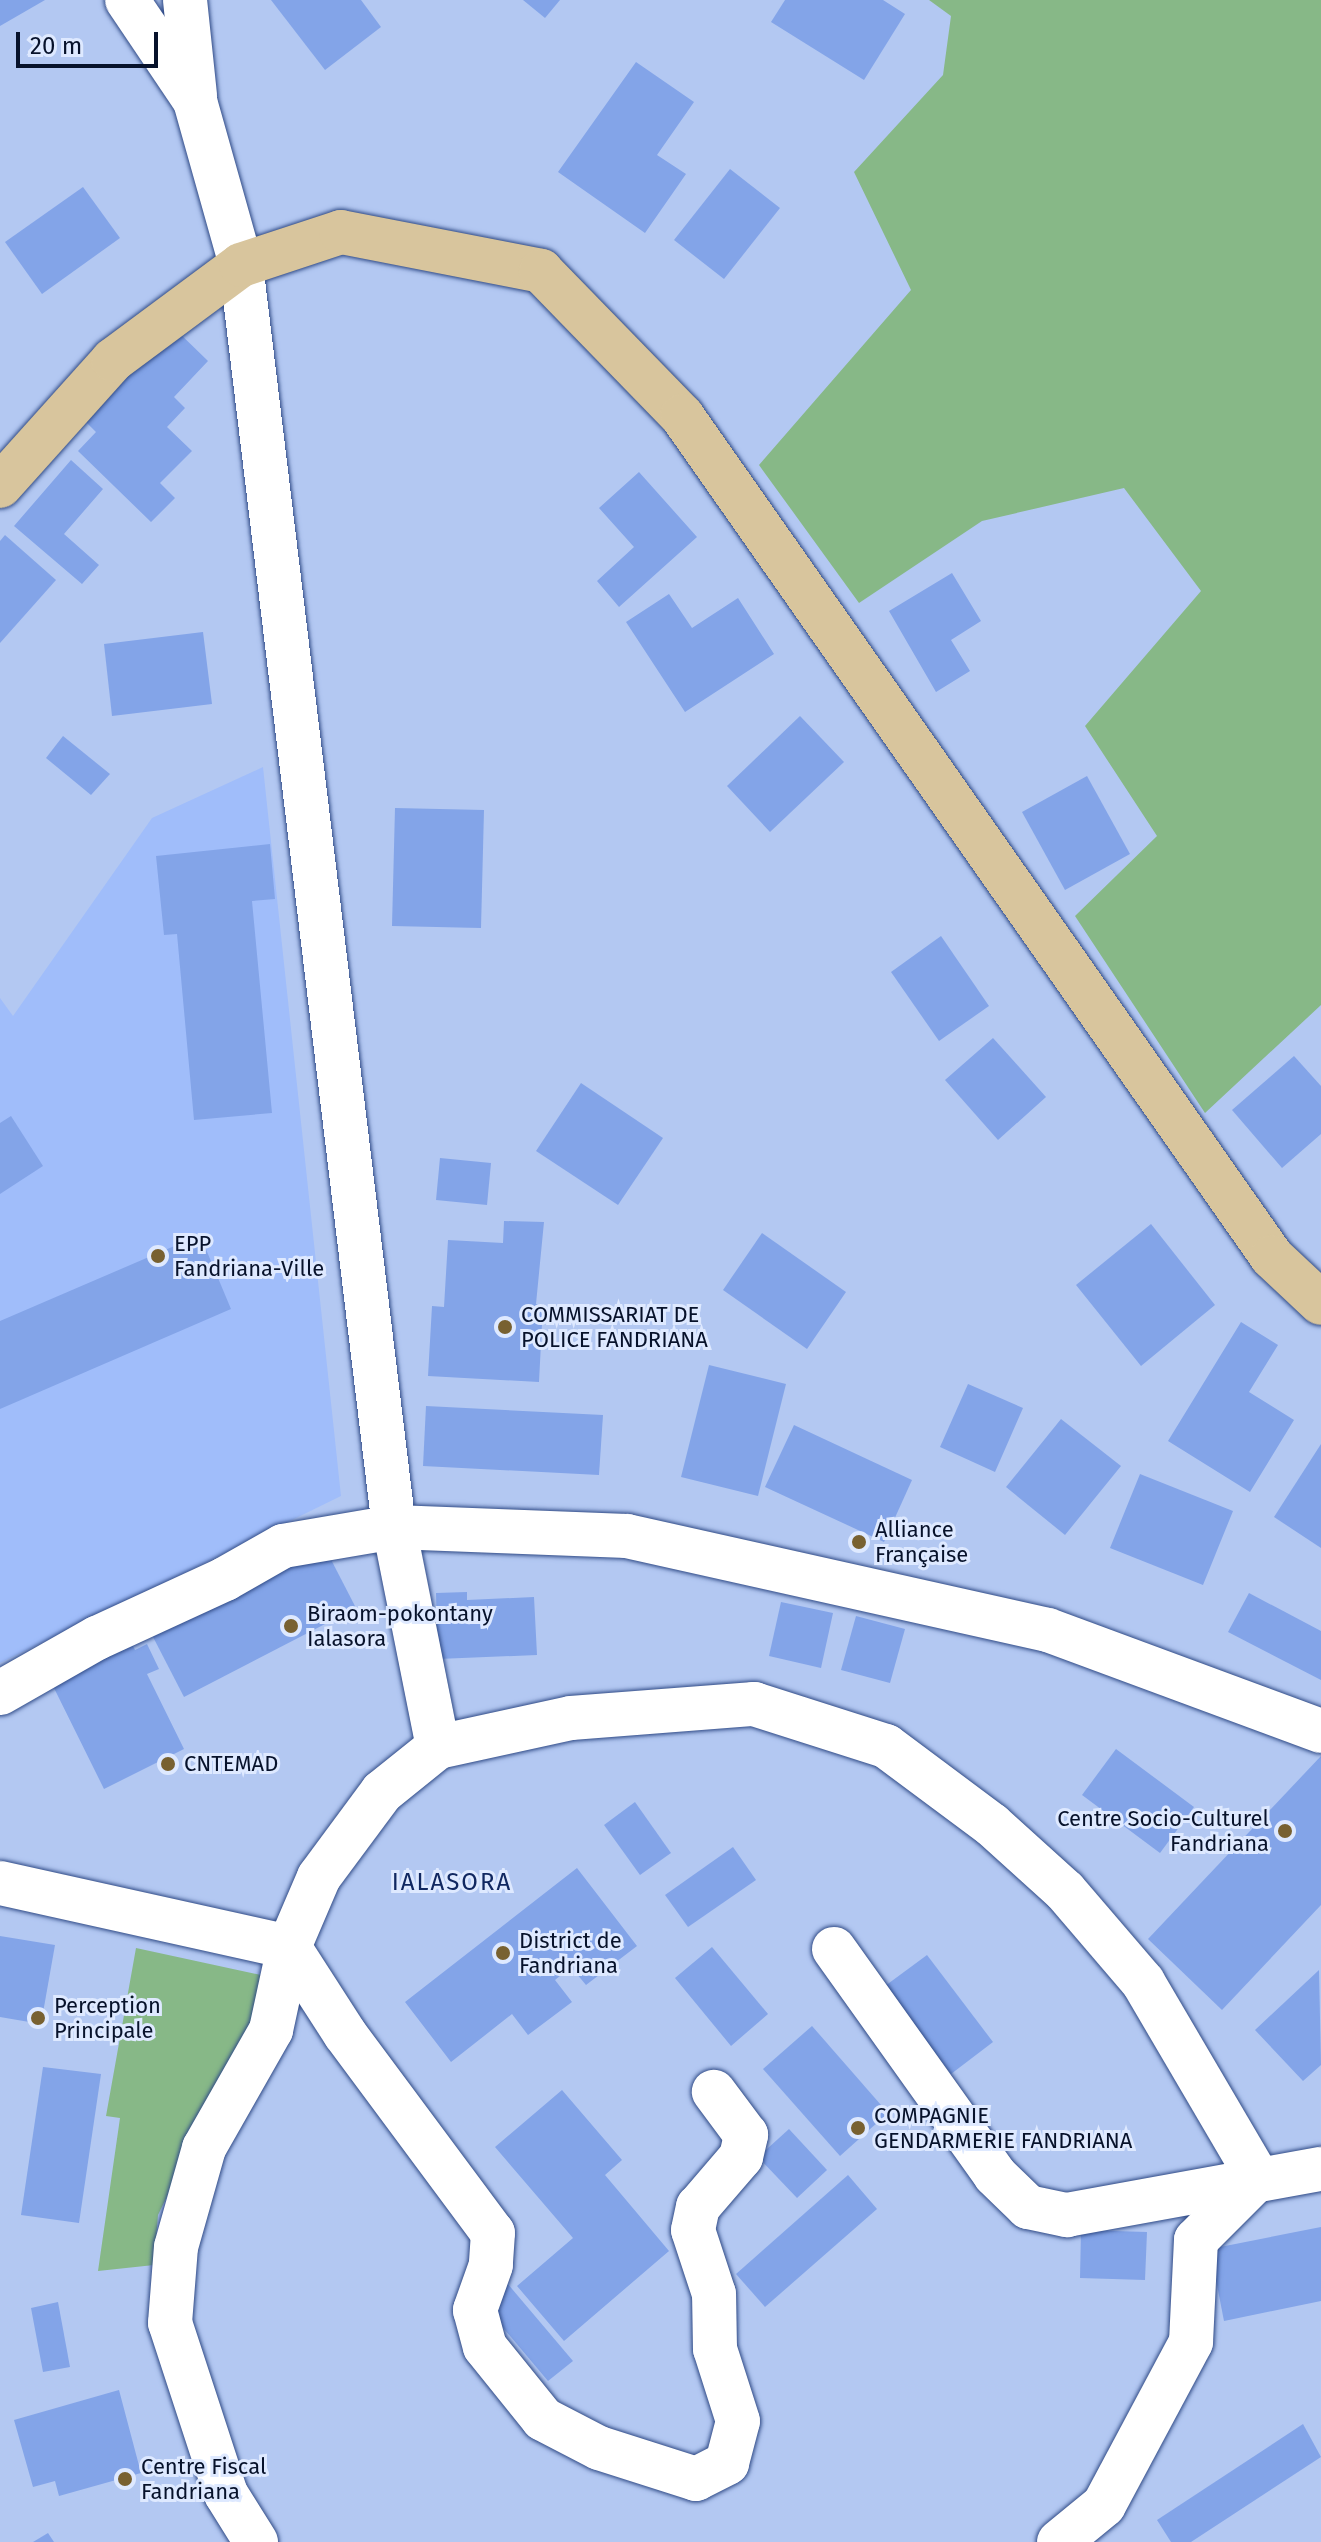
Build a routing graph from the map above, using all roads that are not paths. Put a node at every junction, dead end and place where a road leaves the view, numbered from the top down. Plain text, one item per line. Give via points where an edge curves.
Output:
1 (127, 0) edge
2 (185, 0) edge
3 (195, 101) junction
4 (241, 265) junction
5 (0, 486) edge
6 (1321, 1303) edge
7 (394, 1527) junction
8 (0, 1693) edge
9 (1321, 1731) edge
10 (438, 1747) junction
11 (0, 1883) edge
12 (289, 1947) junction
13 (834, 1949) dead end
14 (714, 2092) dead end
15 (1321, 2169) edge
16 (1258, 2178) junction
17 (256, 2542) edge
18 (1059, 2542) edge

1 - 3 street
2 - 3 street
3 - 4 street
4 - 5 main road via 113,360
4 - 6 main road via 341,232 541,271 682,416 1272,1257
4 - 7 street
7 - 8 street via 283,1546 97,1638
7 - 9 street via 627,1536 1048,1630
7 - 10 street
10 - 12 street via 382,1792 319,1877
10 - 16 street via 571,1718 754,1704 886,1746 992,1825 1065,1891 1143,1982
11 - 12 street
12 - 14 street via 345,2034 493,2233 491,2265 475,2310 485,2347 543,2419 599,2448 696,2479 727,2463 738,2421 715,2349 714,2294 693,2230 698,2207 741,2157 746,2135
12 - 17 street via 271,2030 204,2148 176,2247 170,2323 226,2494
13 - 16 street via 995,2175 1028,2207 1067,2215
15 - 16 street
16 - 18 street via 1196,2240 1191,2342 1104,2505

